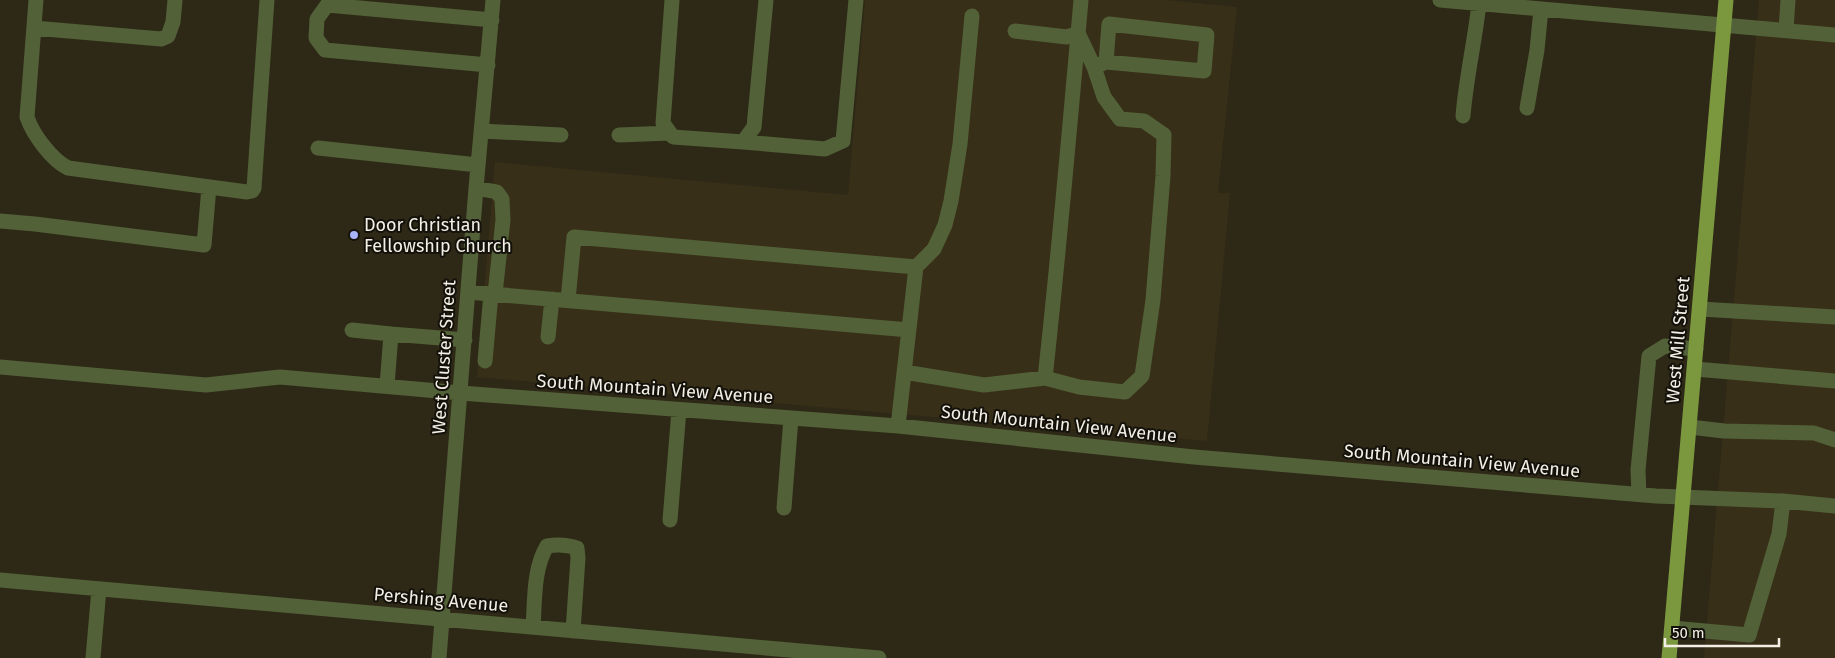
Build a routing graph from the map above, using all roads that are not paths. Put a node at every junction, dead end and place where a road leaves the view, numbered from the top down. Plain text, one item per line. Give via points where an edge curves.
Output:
1 (36, 0) edge
2 (175, 0) edge
3 (268, 0) edge
4 (494, 0) edge
5 (672, 0) edge
6 (766, 0) edge
7 (856, 0) edge
8 (1081, 0) edge
9 (1450, 0) edge
10 (1726, 0) edge
11 (1788, 0) edge
12 (1479, 3) junction
13 (1541, 9) junction
14 (972, 16) dead end
15 (492, 20) junction
16 (1723, 24) junction
17 (34, 28) junction
18 (1786, 30) junction
19 (1015, 31) dead end
20 (1078, 33) junction
21 (1835, 35) edge
22 (488, 65) junction
23 (1100, 65) junction
24 (1527, 108) dead end
25 (1463, 116) dead end
26 (481, 131) junction
27 (670, 132) junction
28 (561, 135) dead end
29 (619, 135) dead end
30 (743, 142) junction
31 (318, 148) dead end
32 (478, 165) junction
33 (209, 187) junction
34 (476, 188) junction
35 (0, 221) edge
36 (916, 267) junction
37 (468, 292) junction
38 (493, 294) junction
39 (552, 299) junction
40 (568, 300) junction
41 (1700, 309) junction
42 (1835, 317) edge
43 (352, 330) dead end
44 (909, 330) junction
45 (391, 334) junction
46 (548, 336) dead end
47 (465, 340) junction
48 (1696, 349) junction
49 (485, 361) dead end
50 (0, 367) edge
51 (1695, 369) junction
52 (904, 372) junction
53 (1045, 378) junction
54 (1835, 381) edge
55 (387, 386) junction
56 (460, 393) junction
57 (679, 410) junction
58 (792, 418) junction
59 (898, 426) junction
60 (1690, 427) junction
61 (1835, 440) edge
62 (1639, 494) junction
63 (1684, 498) junction
64 (1783, 501) junction
65 (1835, 506) edge
66 (784, 508) dead end
67 (670, 520) dead end
68 (0, 580) edge
69 (99, 589) junction
70 (442, 620) junction
71 (533, 627) junction
72 (1672, 628) junction
73 (573, 631) junction
74 (93, 658) edge
75 (439, 658) edge
76 (878, 658) edge
77 (1669, 658) edge

1 - 17 street
2 - 17 street via 171,29 162,39
3 - 33 street via 254,188 247,192
4 - 15 street, West Cluster Street
5 - 27 street via 664,123
6 - 30 street via 754,127
7 - 30 street via 843,141 825,149
8 - 20 street
9 - 12 street
10 - 16 main road, West Mill Street
11 - 18 street
12 - 13 street
12 - 25 street
13 - 16 street
13 - 24 street
14 - 36 street via 952,201 934,249
15 - 22 street, West Cluster Street
15 - 22 street via 327,5 317,20 316,38 325,50
16 - 18 street
16 - 41 main road, West Mill Street
17 - 33 street via 27,117 31,130 61,164 68,168
18 - 21 street
19 - 20 street via 1067,37
20 - 23 street
20 - 53 street
22 - 26 street, West Cluster Street
23 - 23 street via 1204,71 1207,35 1109,24
23 - 53 street via 1104,97 1120,119 1144,121 1164,135 1153,300 1142,376 1125,392 1079,387
26 - 28 street
26 - 32 street, West Cluster Street
27 - 29 street
27 - 30 street via 673,137
31 - 32 street
32 - 34 street, West Cluster Street
33 - 35 street via 204,245
34 - 37 street, West Cluster Street
34 - 38 street via 497,192 502,199 504,220
36 - 40 street via 574,237
36 - 44 street
37 - 38 street
37 - 47 street, West Cluster Street
38 - 39 street
38 - 49 street
39 - 40 street
39 - 46 street
40 - 44 street
41 - 42 street
41 - 48 main road, West Mill Street
43 - 45 street
44 - 52 street
45 - 47 street
45 - 55 street
47 - 56 street, West Cluster Street
48 - 51 main road, West Mill Street
48 - 62 street via 1665,346 1649,356 1638,470
50 - 55 street, South Mountain View Avenue via 206,385 280,377
51 - 54 street
51 - 60 main road, West Mill Street
52 - 53 street via 984,385
52 - 59 street
55 - 56 street, South Mountain View Avenue
56 - 57 street, South Mountain View Avenue
56 - 70 street, West Cluster Street
57 - 58 street, South Mountain View Avenue
57 - 67 street
58 - 59 street, South Mountain View Avenue
58 - 66 street
59 - 62 street, South Mountain View Avenue via 1194,457
60 - 61 street via 1814,433
60 - 63 main road, West Mill Street
62 - 63 street, South Mountain View Avenue
63 - 64 street, South Mountain View Avenue
63 - 72 main road, West Mill Street
64 - 65 street, South Mountain View Avenue
64 - 72 street via 1779,534 1749,635
68 - 69 street, Pershing Avenue
69 - 70 street, Pershing Avenue
69 - 74 street
70 - 71 street, Pershing Avenue
70 - 75 street, West Cluster Street
71 - 73 street, Pershing Avenue
71 - 73 street via 542,554 547,546 568,544 577,548 578,558
72 - 77 main road, West Mill Street
73 - 76 street, Pershing Avenue

